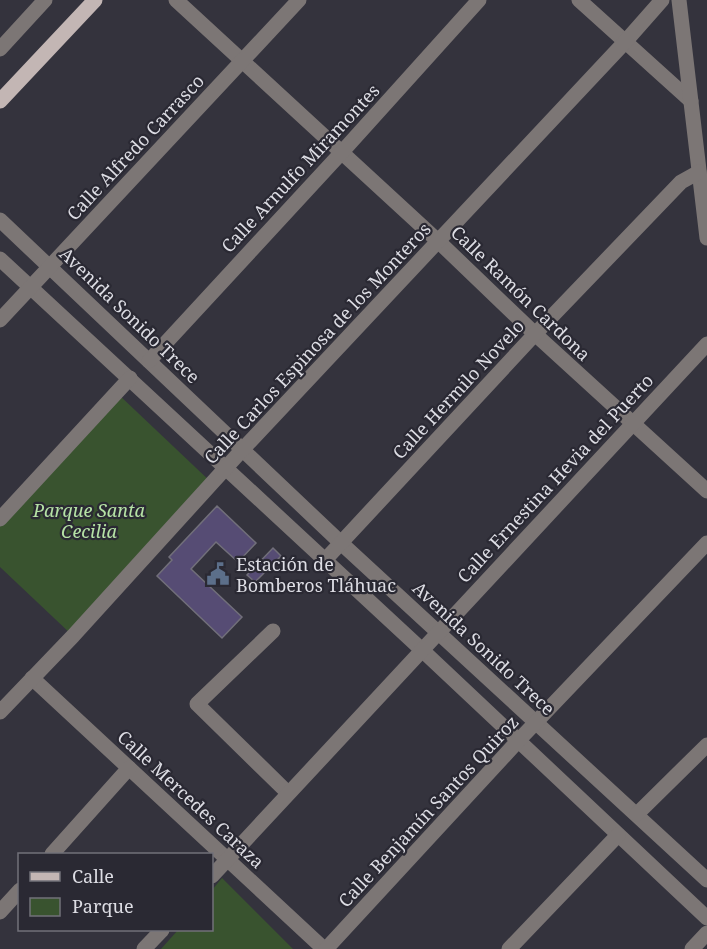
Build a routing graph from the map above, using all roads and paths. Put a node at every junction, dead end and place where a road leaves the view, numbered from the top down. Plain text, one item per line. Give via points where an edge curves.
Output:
1 (45, 0) edge
2 (95, 0) edge
3 (176, 0) edge
4 (299, 0) edge
5 (479, 0) edge
6 (579, 0) edge
7 (662, 0) edge
8 (679, 0) edge
9 (625, 42) junction
10 (0, 49) edge
11 (242, 61) junction
12 (0, 101) edge
13 (691, 101) junction
14 (342, 153) junction
15 (704, 172) edge
16 (0, 220) edge
17 (707, 238) edge
18 (438, 242) junction
19 (0, 259) edge
20 (50, 266) junction
21 (30, 287) junction
22 (0, 320) edge
23 (535, 334) junction
24 (707, 344) edge
25 (149, 361) junction
26 (130, 378) junction
27 (632, 424) junction
28 (242, 450) junction
29 (226, 468) junction
30 (707, 491) edge
31 (0, 519) edge
32 (342, 543) junction
33 (707, 543) edge
34 (325, 560) junction
35 (273, 631) dead end
36 (438, 633) junction
37 (422, 650) junction
38 (32, 678) junction
39 (0, 712) edge
40 (536, 723) junction
41 (518, 741) junction
42 (707, 745) edge
43 (129, 768) junction
44 (288, 793) junction
45 (637, 814) junction
46 (618, 835) junction
47 (54, 853) edge
48 (227, 859) junction
49 (213, 875) edge
50 (707, 880) edge
51 (18, 892) edge
52 (0, 912) edge
53 (707, 918) edge
54 (161, 931) edge
55 (707, 933) edge
56 (144, 949) edge
57 (325, 949) edge
58 (509, 949) edge
59 (692, 949) edge

1 - 10 street
2 - 12 main road
3 - 11 street, Calle Ramón Cardona
4 - 11 street, Calle Alfredo Carrasco
5 - 14 street, Calle Arnulfo Miramontes
6 - 9 street
7 - 9 street, Calle Carlos Espinosa de los Monteros
8 - 13 street
9 - 13 street
9 - 18 street, Calle Carlos Espinosa de los Monteros
11 - 14 street, Calle Ramón Cardona
11 - 20 street, Calle Alfredo Carrasco
13 - 15 street
14 - 18 street, Calle Ramón Cardona
14 - 25 street, Calle Arnulfo Miramontes
15 - 17 street
15 - 23 street, Calle Hermilo Novelo via 681,182
16 - 20 street, Avenida Sonido Trece
18 - 23 street, Calle Ramón Cardona
18 - 28 street, Calle Carlos Espinosa de los Monteros
19 - 21 street
20 - 21 street, Calle Alfredo Carrasco
20 - 25 street, Avenida Sonido Trece
21 - 22 street, Calle Alfredo Carrasco
21 - 26 street
23 - 27 street, Calle Ramón Cardona
23 - 32 street, Calle Hermilo Novelo
24 - 27 street, Calle Ernestina Hevia del Puerto
25 - 28 street, Avenida Sonido Trece
26 - 29 street
26 - 31 street
27 - 30 street, Calle Ramón Cardona
27 - 36 street, Calle Ernestina Hevia del Puerto
28 - 29 street, Calle Carlos Espinosa de los Monteros
28 - 32 street, Avenida Sonido Trece
29 - 34 street
29 - 38 street, Calle Carlos Espinosa de los Monteros
32 - 34 street, Calle Hermilo Novelo
32 - 36 street, Avenida Sonido Trece
33 - 40 street, Calle Benjamín Santos Quiroz
34 - 37 street
35 - 44 street via 196,704
36 - 37 street, Calle Ernestina Hevia del Puerto
36 - 40 street, Avenida Sonido Trece
37 - 41 street
37 - 44 street, Calle Ernestina Hevia del Puerto
38 - 39 street, Calle Carlos Espinosa de los Monteros
38 - 43 street, Calle Mercedes Caraza
40 - 41 street, Calle Benjamín Santos Quiroz
40 - 45 street, Avenida Sonido Trece
41 - 46 street
41 - 57 street, Calle Benjamín Santos Quiroz
42 - 45 street
43 - 47 street
43 - 48 street, Calle Mercedes Caraza
44 - 48 street, Calle Ernestina Hevia del Puerto
45 - 50 street, Avenida Sonido Trece
46 - 53 street
46 - 58 street
48 - 49 street, Calle Ernestina Hevia del Puerto
48 - 57 street, Calle Mercedes Caraza
51 - 52 street
54 - 56 street
55 - 59 street

